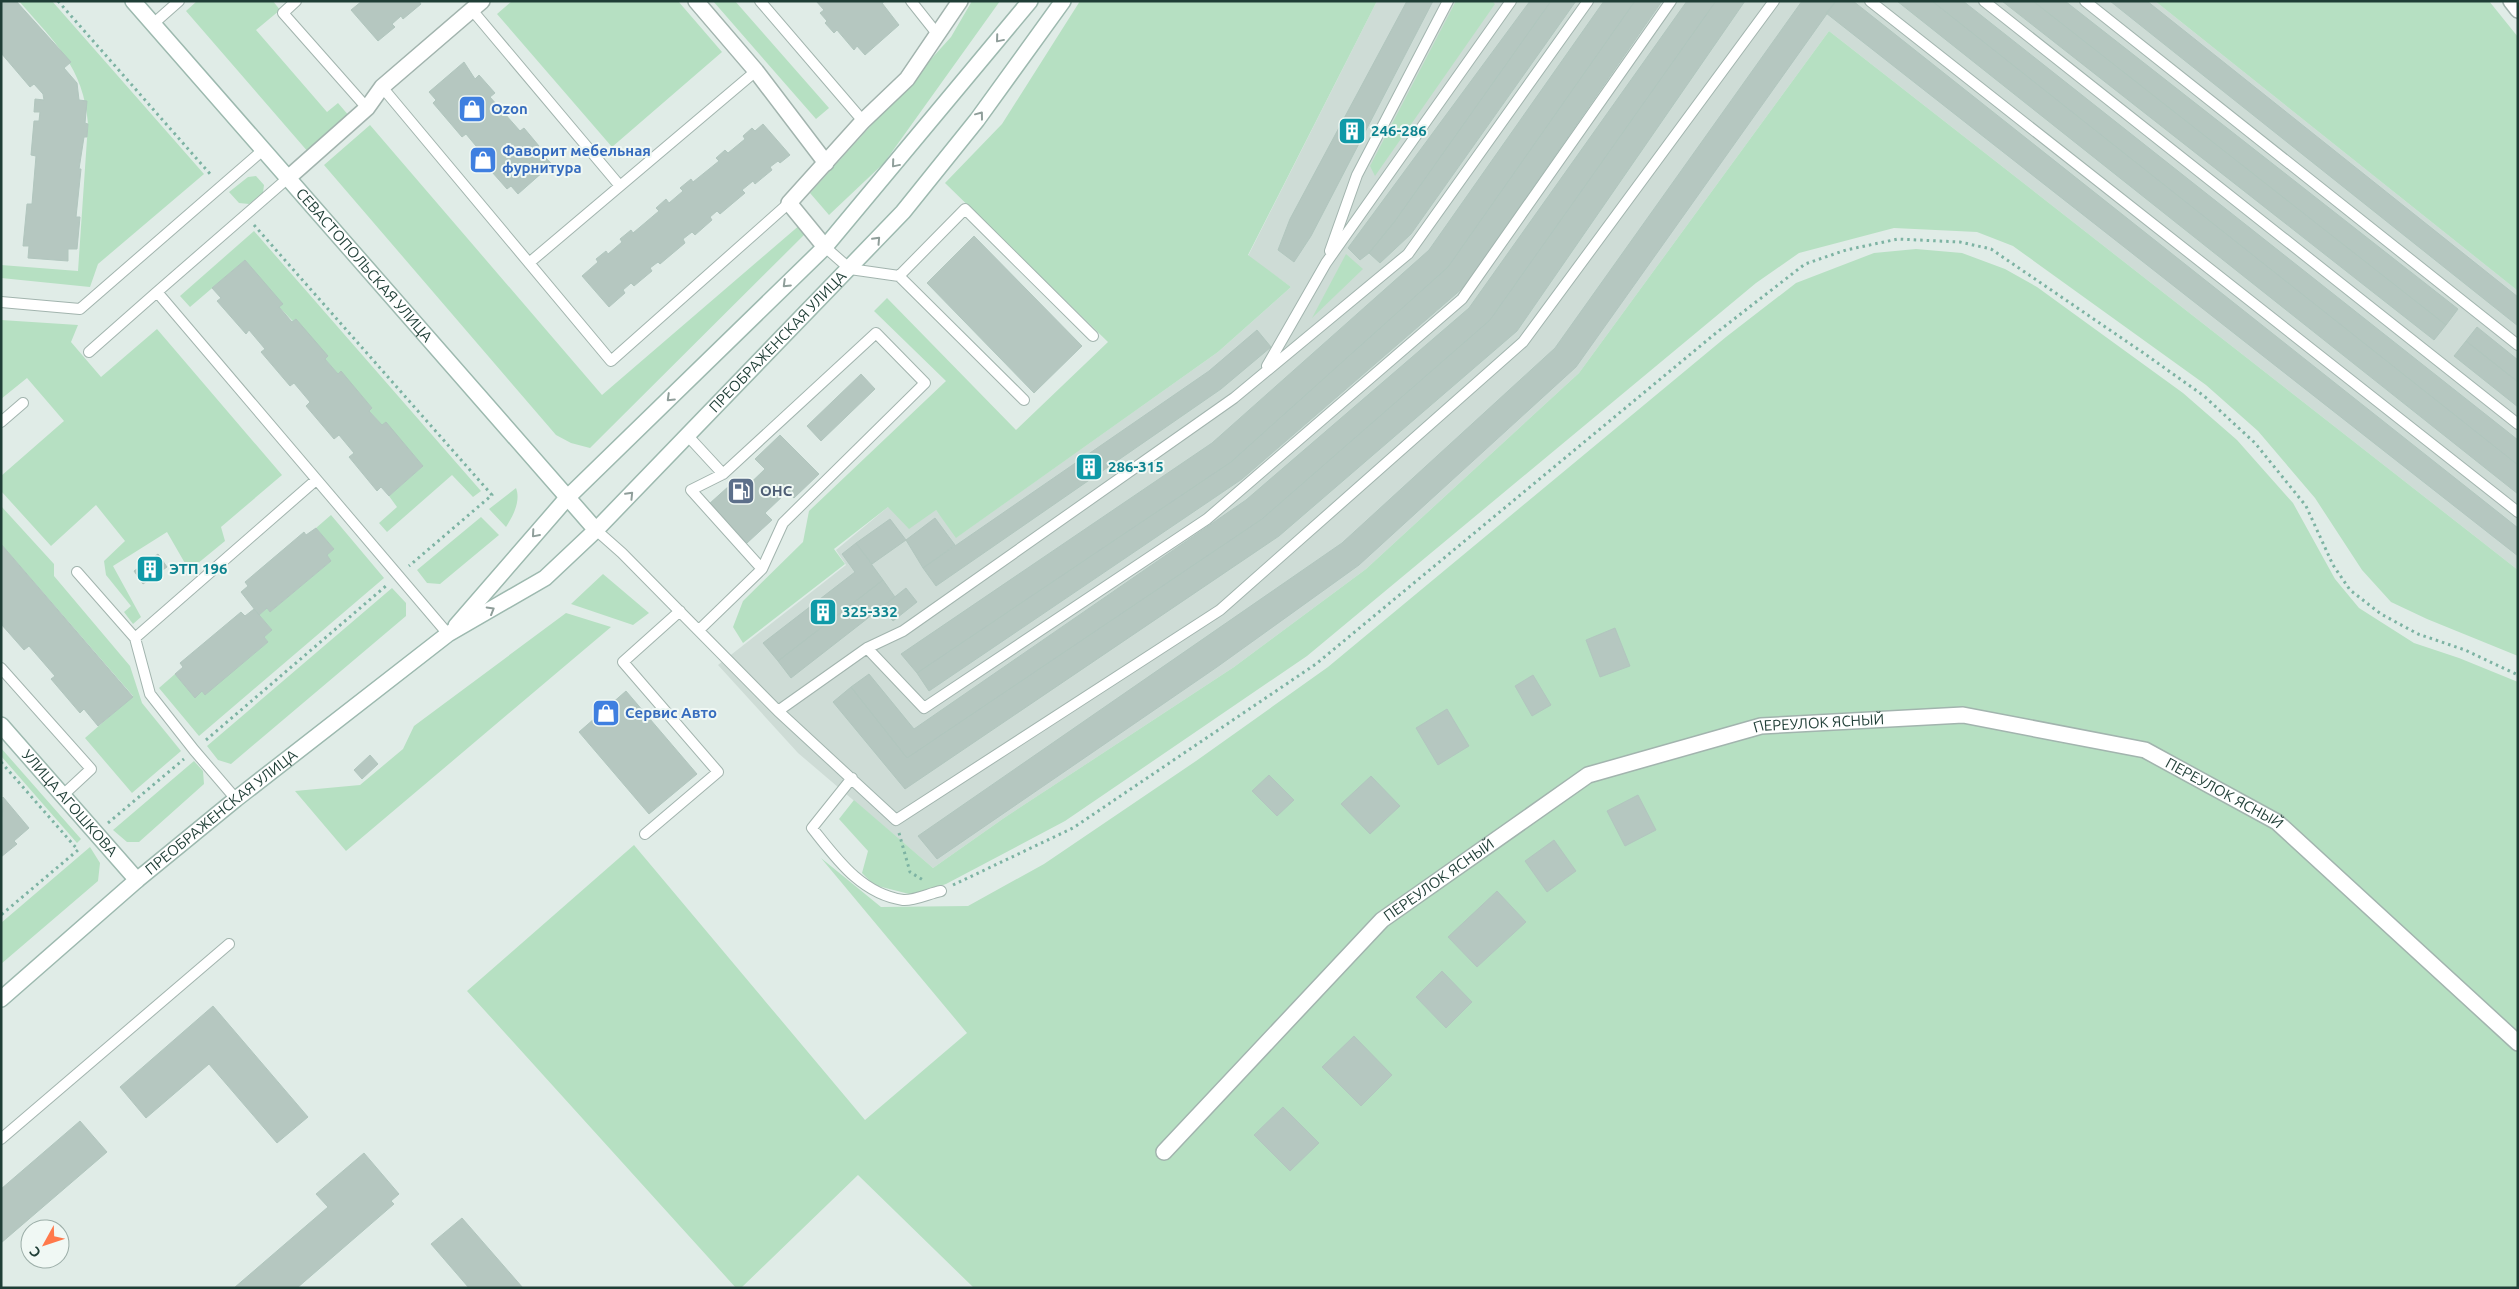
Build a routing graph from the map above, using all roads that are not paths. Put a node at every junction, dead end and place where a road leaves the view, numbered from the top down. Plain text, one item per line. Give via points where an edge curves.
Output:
1 (133, 1) edge
2 (179, 1) edge
3 (296, 1) edge
4 (696, 1) edge
5 (760, 1) edge
6 (911, 1) edge
7 (960, 1) edge
8 (1030, 1) edge
9 (1063, 1) edge
10 (1448, 1) edge
11 (1511, 1) edge
12 (1588, 1) edge
13 (1671, 1) edge
14 (1774, 1) edge
15 (1870, 1) edge
16 (1984, 1) edge
17 (2085, 1) edge
18 (2511, 1) edge
19 (477, 6) edge
20 (2518, 10) edge
21 (153, 24) junction
22 (938, 35) junction
23 (756, 71) junction
24 (382, 88) junction
25 (367, 108) junction
26 (863, 121) junction
27 (263, 150) junction
28 (826, 163) junction
29 (288, 178) junction
30 (620, 186) junction
31 (789, 203) junction
32 (825, 247) junction
33 (529, 263) junction
34 (1326, 263) junction
35 (850, 269) junction
36 (898, 276) junction
37 (157, 292) junction
38 (1, 302) edge
39 (1093, 336) dead end
40 (2518, 345) edge
41 (89, 352) dead end
42 (1264, 372) junction
43 (1024, 400) dead end
44 (23, 403) dead end
45 (1, 422) edge
46 (2518, 424) edge
47 (687, 435) junction
48 (722, 474) junction
49 (316, 480) junction
50 (567, 498) junction
51 (2518, 512) edge
52 (596, 530) junction
53 (762, 569) junction
54 (77, 572) dead end
55 (680, 611) junction
56 (699, 630) junction
57 (448, 634) junction
58 (135, 638) junction
59 (867, 648) junction
60 (1, 668) edge
61 (778, 711) junction
62 (1, 725) edge
63 (852, 778) junction
64 (63, 795) junction
65 (236, 799) junction
66 (645, 834) dead end
67 (137, 880) junction
68 (941, 891) road end
69 (229, 944) dead end
70 (1, 998) edge
71 (2518, 1043) edge
72 (1, 1139) edge
73 (1164, 1152) dead end

1 - 21 main road, СЕВАСТОПОЛЬСКАЯ УЛИЦА
2 - 21 lane
3 - 25 lane via 283,13
4 - 23 main road
5 - 26 lane
6 - 22 lane
7 - 22 main road
8 -> 32 main road, ПРЕОБРАЖЕНСКАЯ УЛИЦА
35 -> 9 main road, ПРЕОБРАЖЕНСКАЯ УЛИЦА via 902,212 977,120
10 - 34 lane via 1358,175
11 - 34 lane
12 - 42 lane via 1408,254
13 - 59 lane via 1462,300 1207,519 924,708
14 - 63 lane via 1523,342 1220,610 896,820
15 - 51 lane
16 - 46 lane
17 - 40 lane
18 - 20 main road
19 - 24 main road
19 - 30 lane
21 - 27 main road, СЕВАСТОПОЛЬСКАЯ УЛИЦА
22 - 26 main road via 907,79
23 - 28 main road
23 - 30 lane
24 - 25 main road
24 - 33 lane
25 - 29 main road
26 - 28 main road
27 - 29 main road, СЕВАСТОПОЛЬСКАЯ УЛИЦА
27 - 38 lane via 80,309
28 - 31 main road
29 - 37 lane
29 - 50 main road, СЕВАСТОПОЛЬСКАЯ УЛИЦА
30 - 33 lane
31 - 32 main road
31 - 33 lane via 611,361
32 - 35 lane
32 -> 50 main road, ПРЕОБРАЖЕНСКАЯ УЛИЦА
34 - 42 lane
35 - 36 lane
35 - 47 main road, ПРЕОБРАЖЕНСКАЯ УЛИЦА
36 - 39 lane via 964,209
36 - 43 lane
37 - 41 lane
37 - 49 lane
42 - 59 lane via 1234,398 903,631
44 - 45 lane
47 - 48 lane
52 -> 47 main road, ПРЕОБРАЖЕНСКАЯ УЛИЦА
48 - 53 lane via 691,490
48 - 53 lane via 876,332 926,383 783,523
49 - 57 lane
49 - 58 lane
50 - 52 main road, СЕВАСТОПОЛЬСКАЯ УЛИЦА
50 -> 57 main road, ПРЕОБРАЖЕНСКАЯ УЛИЦА
52 - 55 lane
57 -> 52 main road, ПРЕОБРАЖЕНСКАЯ УЛИЦА via 545,578
53 - 56 lane
54 - 58 lane
55 - 56 lane
55 - 66 lane via 623,662 718,772
56 - 61 lane
57 - 65 main road, ПРЕОБРАЖЕНСКАЯ УЛИЦА
58 - 65 lane via 150,694
59 - 61 lane
60 - 64 lane via 91,769
61 - 63 lane
62 - 64 main road, УЛИЦА АГОШКОВА
63 - 68 lane via 812,828 845,870 871,889 904,900
64 - 67 main road, УЛИЦА АГОШКОВА
65 - 67 main road, ПРЕОБРАЖЕНСКАЯ УЛИЦА
67 - 70 main road, ПРЕОБРАЖЕНСКАЯ УЛИЦА
69 - 72 lane
71 - 73 main road, ПЕРЕУЛОК ЯСНЫЙ via 2277,822 2145,750 1963,715 1761,726 1588,775 1382,920

